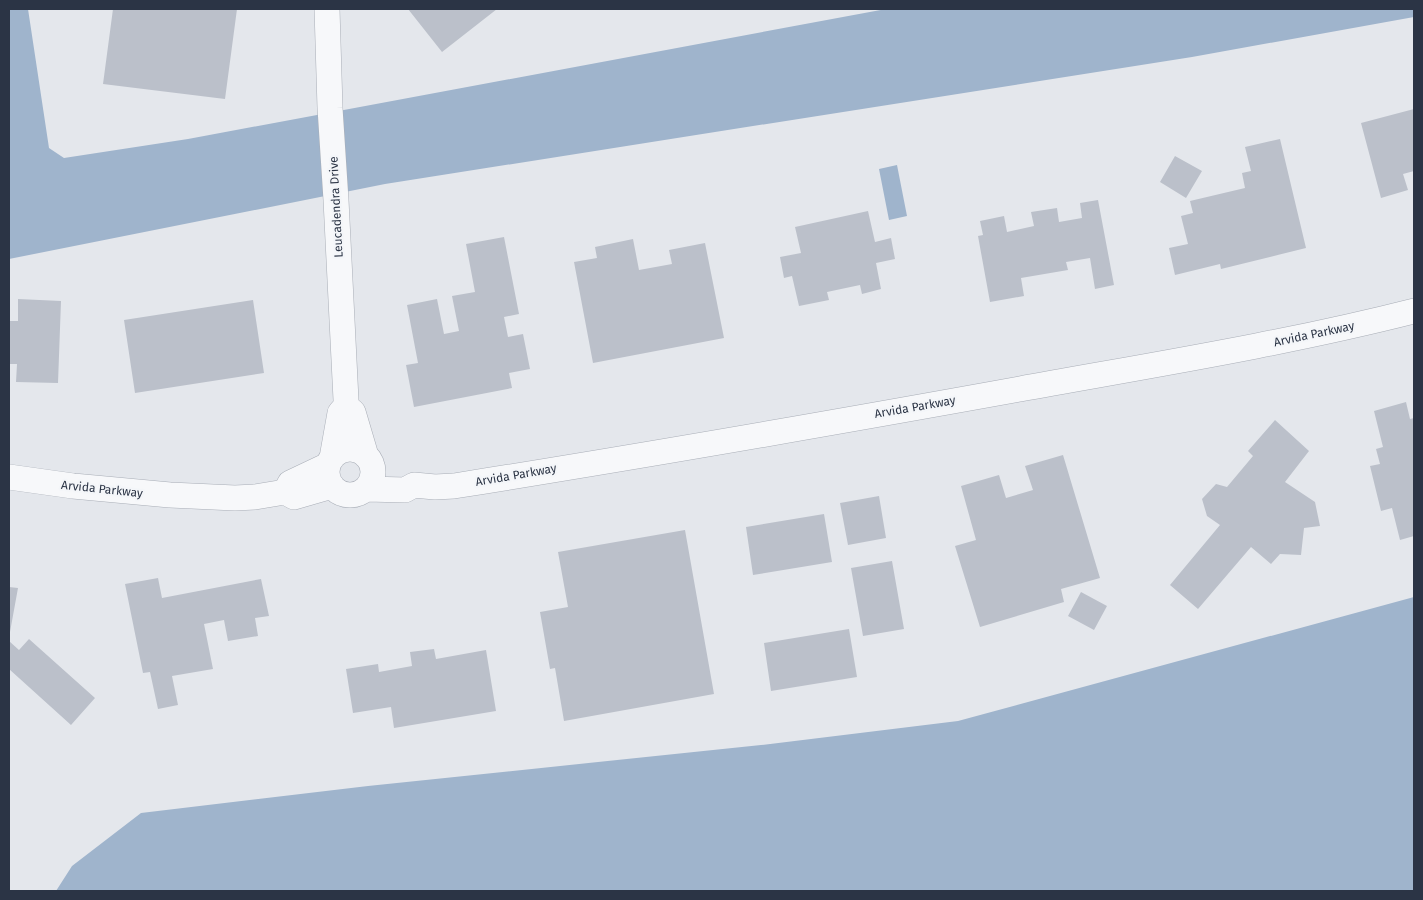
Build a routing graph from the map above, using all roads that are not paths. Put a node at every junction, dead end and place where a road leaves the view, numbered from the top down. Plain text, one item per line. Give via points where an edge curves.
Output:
1 (327, 9) edge
2 (1414, 311) edge
3 (346, 406) junction
4 (331, 470) junction
5 (368, 470) junction
6 (9, 477) edge

1 - 3 street, Leucadendra Drive
2 - 5 street, Arvida Parkway via 1243,349 454,486 414,485 405,490
3 - 4 street, Leucadendra Drive via 340,412
3 - 5 street, Leucadendra Drive via 353,412
4 - 5 street, Arvida Parkway via 338,453 348,449 358,450
4 - 5 street, Arvida Parkway via 338,492 348,495 358,494
4 - 6 street, Arvida Parkway via 290,483 285,492 219,498 91,488

